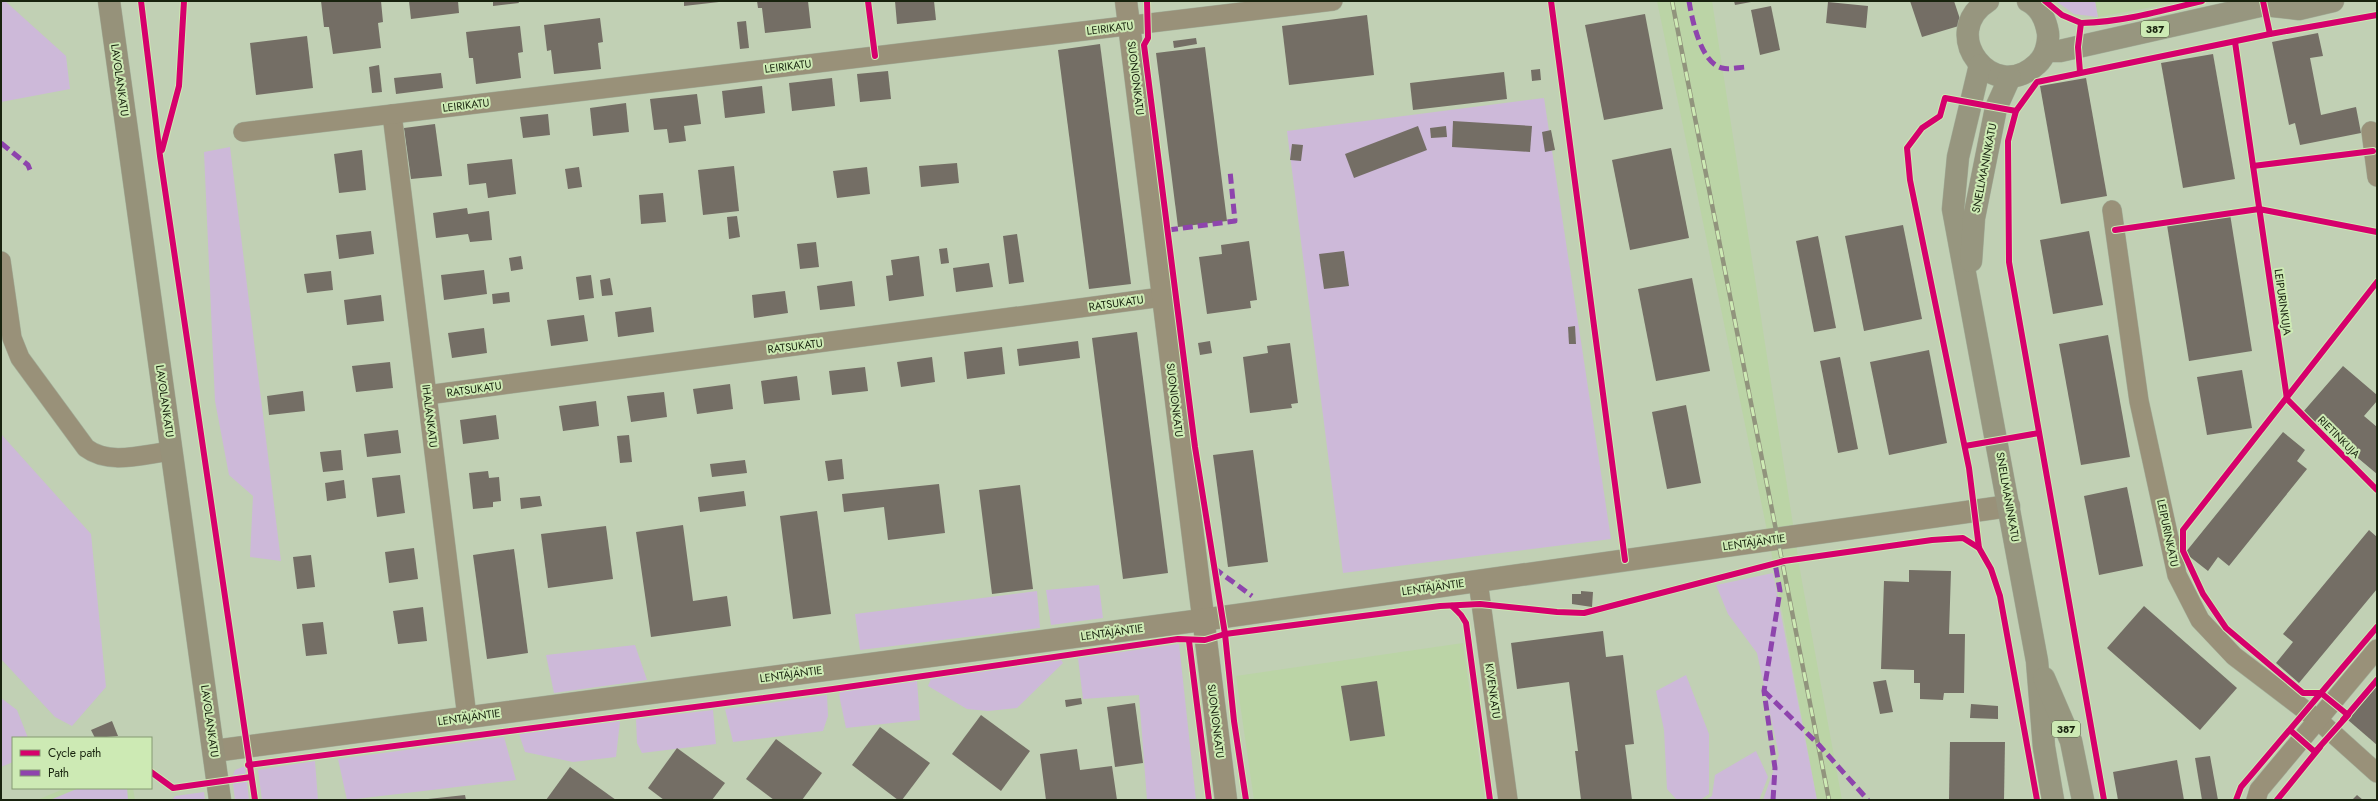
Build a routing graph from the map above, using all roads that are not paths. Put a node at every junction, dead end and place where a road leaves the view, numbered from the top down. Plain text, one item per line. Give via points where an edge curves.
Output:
1 (109, 1) edge
2 (1126, 1) edge
3 (1333, 1) edge
4 (2028, 1) edge
5 (2332, 1) edge
6 (1983, 2) edge
7 (2268, 3) edge
8 (2298, 5) edge
9 (1129, 26) junction
10 (2046, 51) junction
11 (1980, 65) junction
12 (2010, 77) junction
13 (392, 114) junction
14 (2371, 131) dead end
15 (243, 132) dead end
16 (2377, 177) edge
17 (2112, 210) dead end
18 (1, 261) edge
19 (1969, 286) junction
20 (1162, 297) junction
21 (427, 395) junction
22 (172, 451) junction
23 (2009, 506) junction
24 (1478, 581) junction
25 (1202, 620) junction
26 (2377, 649) edge
27 (2038, 661) junction
28 (467, 717) junction
29 (2318, 720) junction
30 (214, 751) junction
31 (2377, 773) edge
32 (220, 800) edge
33 (1226, 800) edge
34 (1508, 800) edge
35 (2053, 800) edge
36 (2083, 800) edge
37 (2256, 800) edge

1 - 22 main road, LAVOLANKATU
2 - 9 street, SUONIONKATU
3 - 9 street, LEIRIKATU
4 - 10 main road via 2041,12 2047,24
5 - 8 main road, 387
6 - 11 main road via 1973,15 1968,28 1970,48
7 - 8 main road, 387
7 - 10 main road, 387 via 2060,51
9 - 13 street, LEIRIKATU
9 - 20 street, SUONIONKATU
10 - 12 main road via 2031,69
11 - 12 main road via 1989,72
11 - 19 main road, SNELLMANINKATU via 1958,157 1953,209
12 - 19 main road, SNELLMANINKATU via 1996,108 1980,186 1974,218
13 - 15 street, LEIRIKATU
13 - 21 street, IHALANKATU
14 - 16 street
17 - 29 street, LEIPURINKATU via 2139,401 2177,574 2200,620 2234,656
18 - 22 street via 15,348 86,448 96,455 107,458
19 - 23 main road, SNELLMANINKATU
20 - 21 street, RATSUKATU
20 - 25 street, SUONIONKATU
21 - 28 street, IHALANKATU
22 - 30 main road, LAVOLANKATU
23 - 24 street, LENTÄJÄNTIE
23 - 27 main road, SNELLMANINKATU
24 - 25 street, LENTÄJÄNTIE
24 - 34 street, KIVENKATU
25 - 28 street, LENTÄJÄNTIE
25 - 33 street, SUONIONKATU
26 - 29 street
27 - 35 main road, SNELLMANINKATU via 2044,747
27 - 36 main road, SNELLMANINKATU / 387 via 2071,741
28 - 30 street, LENTÄJÄNTIE
29 - 31 street, LEIPURINKATU
29 - 37 street via 2259,790
30 - 32 main road, LAVOLANKATU

